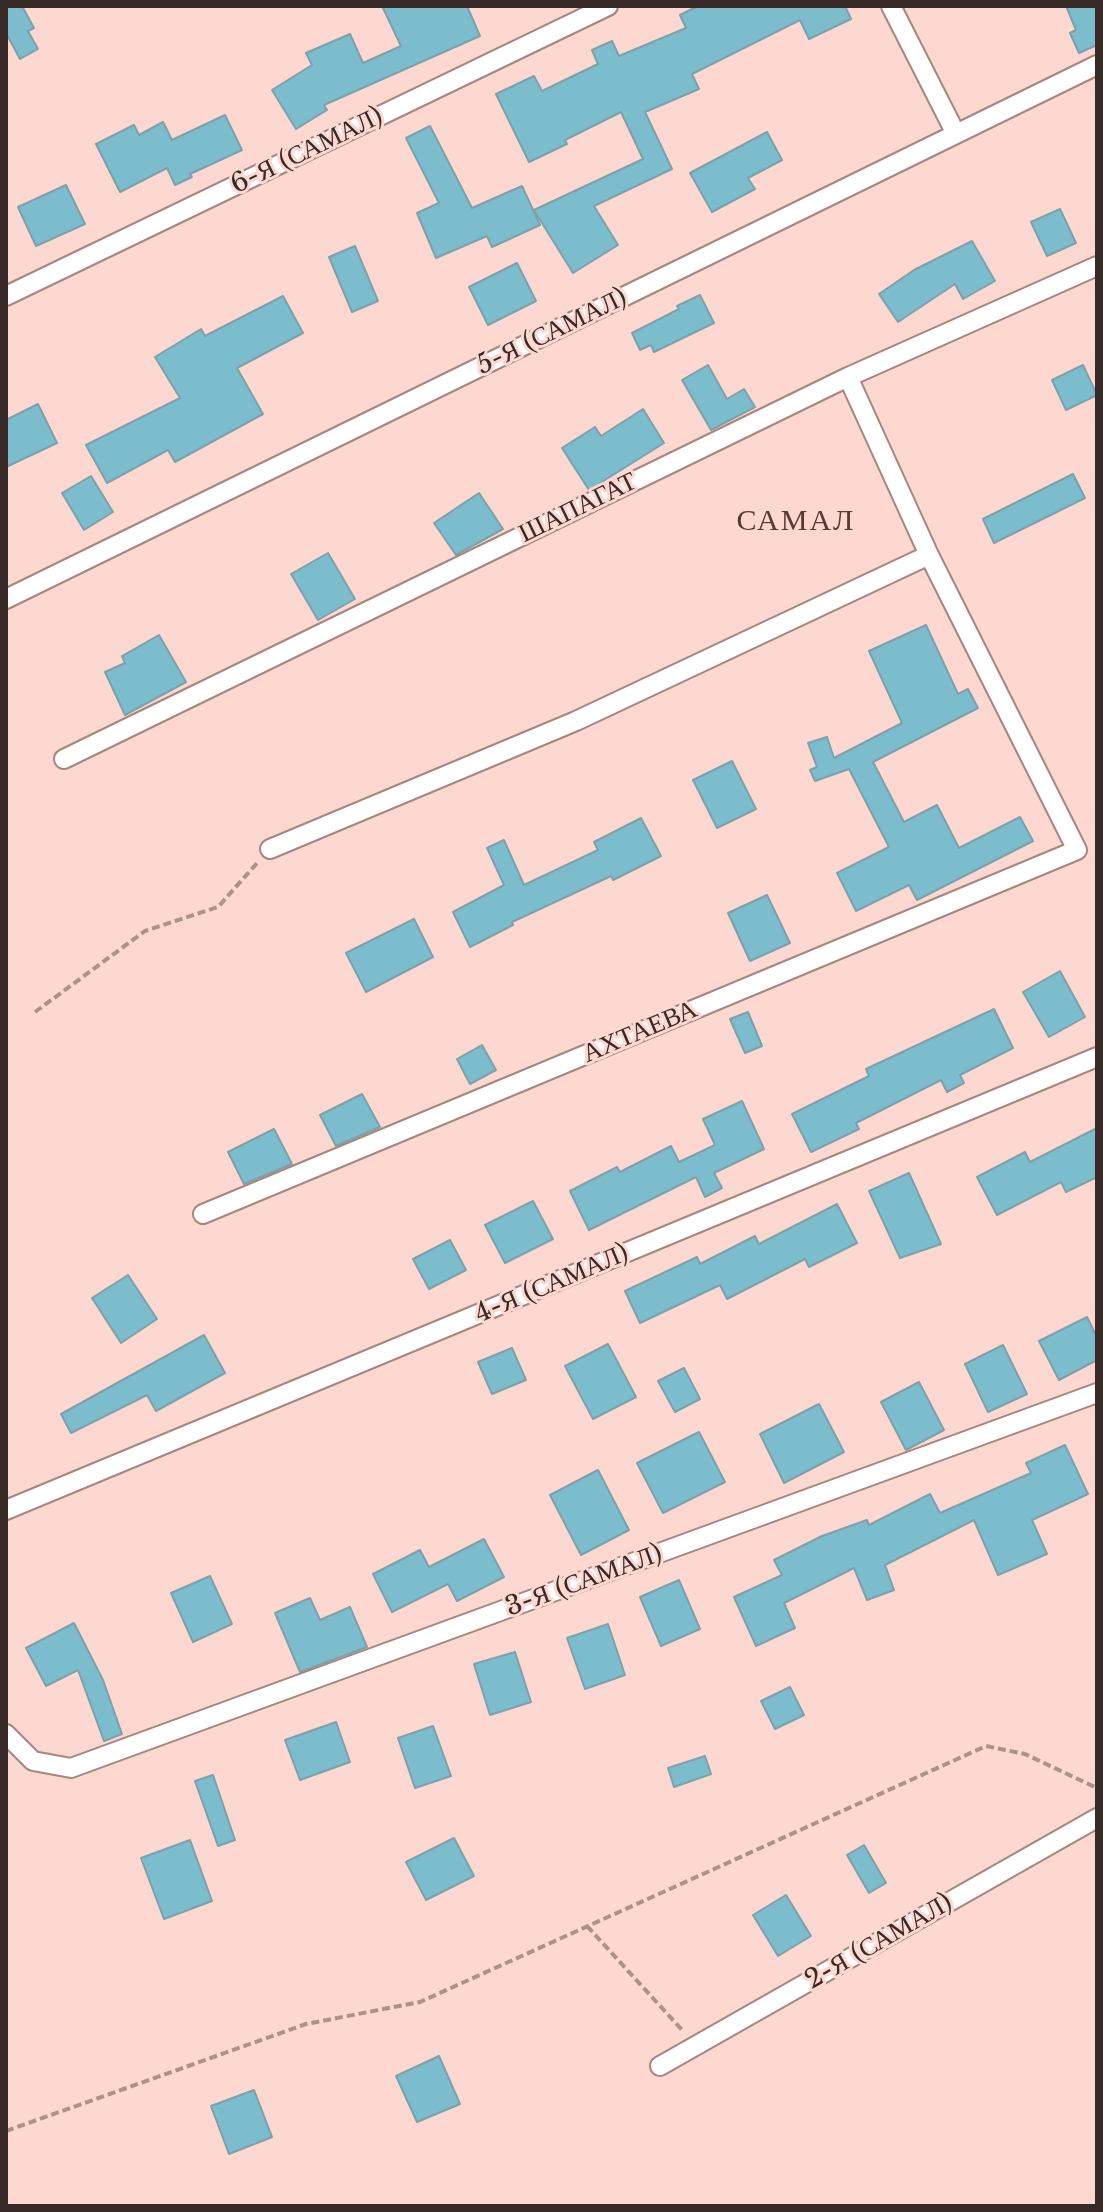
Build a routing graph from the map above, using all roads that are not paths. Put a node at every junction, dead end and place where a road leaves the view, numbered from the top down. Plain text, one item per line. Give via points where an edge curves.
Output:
1 (608, 6) edge
2 (891, 6) edge
3 (1097, 65) edge
4 (956, 134) junction
5 (1097, 266) edge
6 (6, 296) edge
7 (848, 377) junction
8 (929, 555) junction
9 (6, 599) edge
10 (64, 759) dead end
11 (270, 849) road end
12 (1097, 1057) edge
13 (203, 1214) dead end
14 (1097, 1393) edge
15 (6, 1510) edge
16 (6, 1734) edge
17 (1097, 1818) edge
18 (660, 2066) dead end

1 - 6 street, 6-Я (САМАЛ)
2 - 4 street
3 - 4 street, 5-Я (САМАЛ)
4 - 9 street, 5-Я (САМАЛ)
5 - 7 street, ШАПАГАТ
7 - 8 street
7 - 10 street, ШАПАГАТ
8 - 11 street via 576,721
8 - 13 street, АХТАЕВА via 1077,850
12 - 15 street, 4-Я (САМАЛ)
14 - 16 street, 3-Я (САМАЛ) via 71,1768 33,1761
17 - 18 street, 2-Я (САМАЛ)

